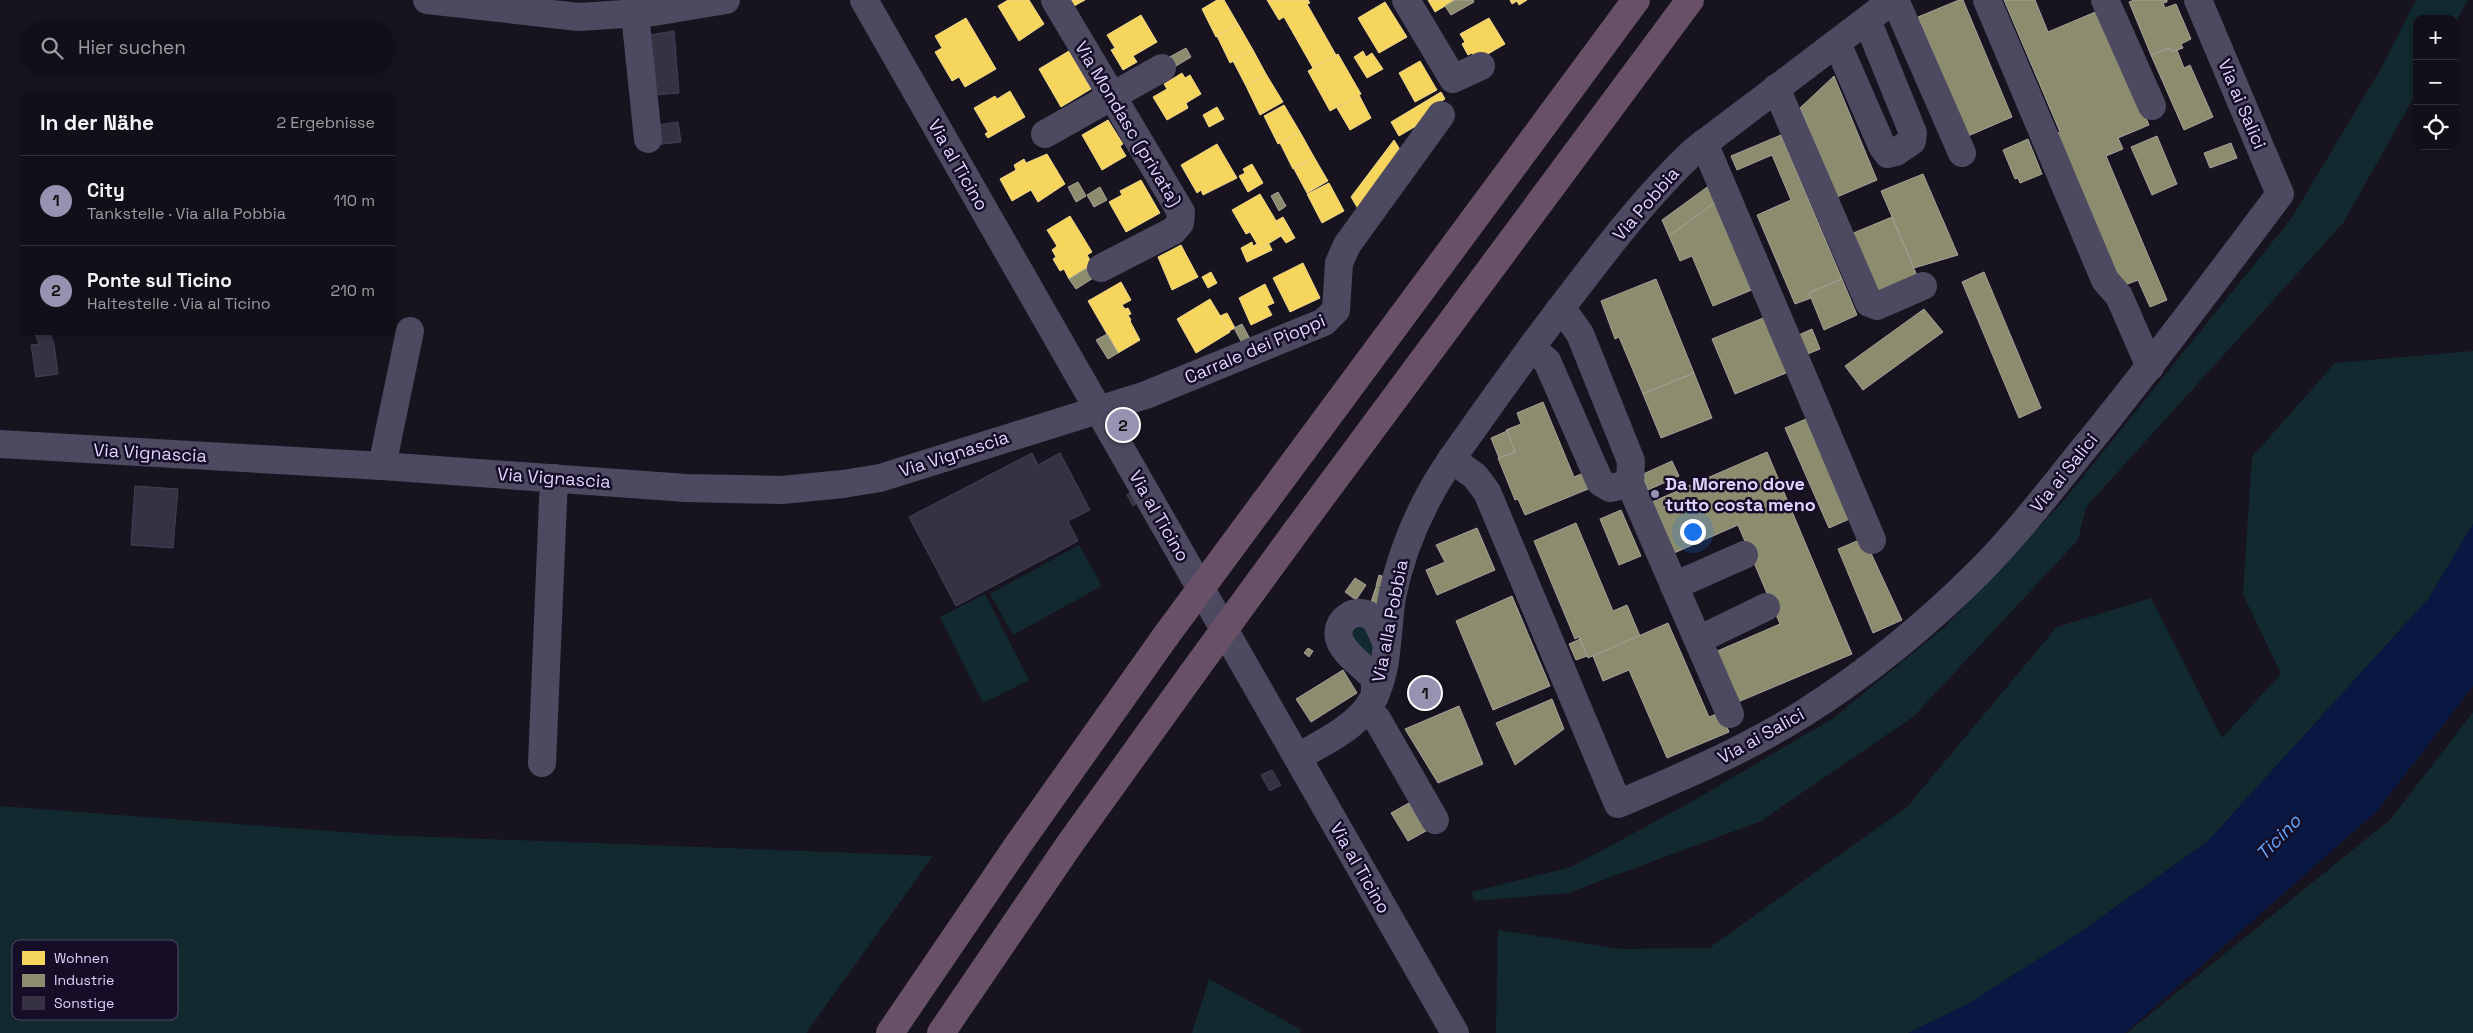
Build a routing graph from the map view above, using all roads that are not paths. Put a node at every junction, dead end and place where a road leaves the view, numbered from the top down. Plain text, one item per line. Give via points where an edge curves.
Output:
1 (427, 0) edge
2 (726, 0) edge
3 (864, 0) edge
4 (1054, 0) edge
5 (1406, 0) edge
6 (1636, 0) edge
7 (1690, 0) edge
8 (1705, 0) edge
9 (1894, 0) edge
10 (1987, 0) edge
11 (2105, 0) edge
12 (2198, 0) edge
13 (635, 14) junction
14 (1867, 20) junction
15 (1836, 43) junction
16 (1481, 66) dead end
17 (1162, 68) dead end
18 (1776, 88) junction
19 (1111, 97) junction
20 (2152, 106) dead end
21 (1441, 115) dead end
22 (1045, 134) dead end
23 (1588, 138) junction
24 (648, 139) dead end
25 (1708, 139) junction
26 (1962, 153) dead end
27 (1101, 268) dead end
28 (1923, 286) dead end
29 (1559, 310) junction
30 (410, 331) dead end
31 (1798, 332) dead end
32 (1530, 348) junction
33 (2150, 367) junction
34 (1098, 411) junction
35 (0, 444) edge
36 (1452, 459) junction
37 (382, 466) junction
38 (554, 478) junction
39 (1630, 484) junction
40 (1872, 540) dead end
41 (1744, 555) dead end
42 (1674, 586) junction
43 (1766, 608) dead end
44 (1698, 640) junction
45 (1386, 642) junction
46 (1371, 702) junction
47 (1730, 714) dead end
48 (1298, 757) junction
49 (542, 763) dead end
50 (1435, 820) dead end
51 (890, 1033) edge
52 (941, 1033) edge
53 (1455, 1033) edge

1 - 13 street via 565,16
2 - 13 street
3 - 34 street, Via al Ticino
4 - 19 street, Via Mondasc (privata)
5 - 16 street via 1453,79
6 - 51 highway, bridge via 1165,637
7 - 23 highway
8 - 23 highway
9 - 14 street, Via Pobbia
9 - 26 street
10 - 33 street via 2104,280 2119,296
11 - 20 street
12 - 33 street, Via ai Salici via 2280,194
13 - 24 street
14 - 15 street, Via Pobbia
14 - 15 street via 1913,133 1912,141 1896,152 1888,154 1882,146
15 - 18 street, Via Pobbia
17 - 19 street
18 - 25 street, Via Pobbia
18 - 28 street via 1869,303 1877,306
19 - 22 street
19 - 27 street, Via Mondasc (privata) via 1179,206 1181,218 1173,231
21 - 34 street, Carrale dei Pioppi via 1347,245 1339,263 1336,310 1330,318 1146,395
23 - 52 highway, bridge via 1192,674 1069,845
25 - 29 street, Via Pobbia via 1648,196
25 - 31 street
25 - 40 street
29 - 32 street, Via Pobbia
29 - 39 street via 1575,326 1587,352 1631,461
30 - 37 street
32 - 36 street, Via Pobbia
32 - 39 street via 1547,361 1600,482 1615,488
33 - 36 street, Via ai Salici via 1980,572 1870,667 1767,736 1714,763 1618,804 1487,492 1475,476
34 - 38 street, Via Vignascia via 880,478 843,484 782,490 686,488
34 - 48 street, Via al Ticino
35 - 37 street, Via Vignascia
36 - 45 street, Via alla Pobbia via 1424,505 1407,543 1396,580
37 - 38 street, Via Vignascia
38 - 49 street
39 - 42 street
41 - 42 street
42 - 44 street
43 - 44 street
44 - 47 street
45 - 46 street, Via alla Pobbia via 1382,671
45 - 46 street via 1377,622 1366,614 1346,617 1338,629 1340,643 1372,676
46 - 48 street via 1345,728
46 - 50 street via 1377,719
48 - 53 street, Via al Ticino

